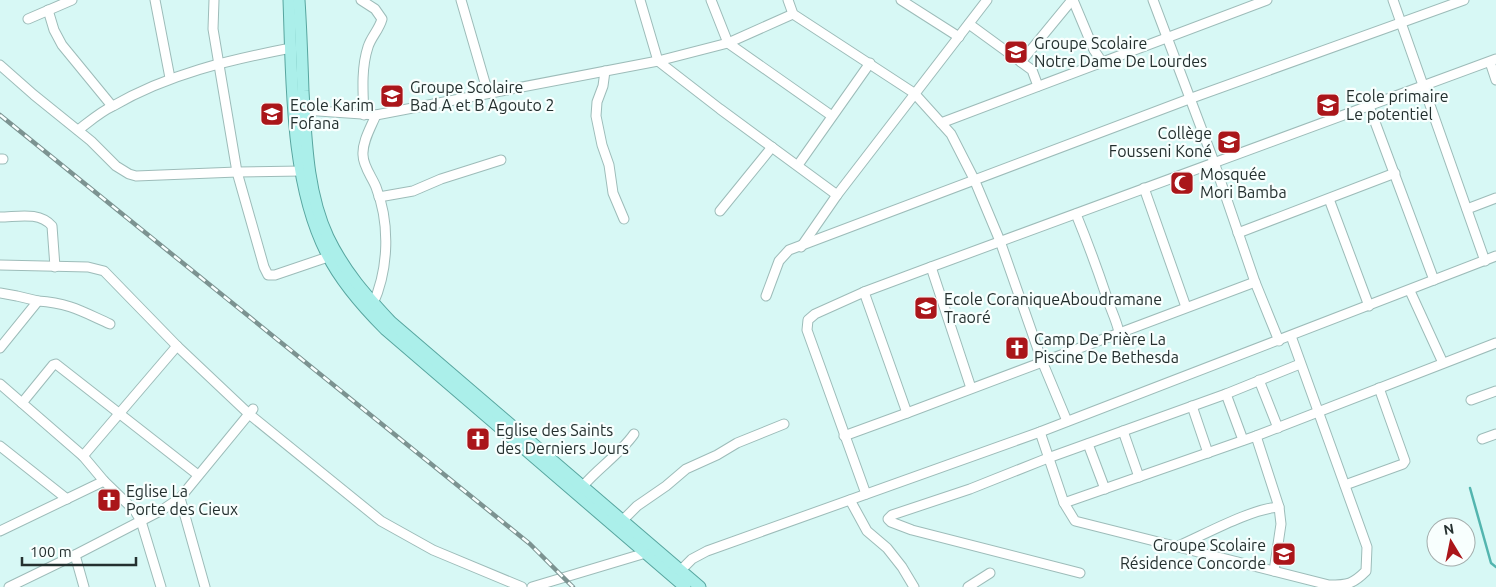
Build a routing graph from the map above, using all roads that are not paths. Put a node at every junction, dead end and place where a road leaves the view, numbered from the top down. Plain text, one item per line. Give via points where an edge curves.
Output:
1 (72, 0) edge
2 (155, 0) edge
3 (214, 0) edge
4 (289, 0) edge
5 (299, 0) edge
6 (361, 0) edge
7 (461, 0) edge
8 (640, 0) edge
9 (711, 0) edge
10 (788, 0) edge
11 (901, 0) edge
12 (987, 0) edge
13 (1072, 0) edge
14 (1153, 0) edge
15 (1236, 0) edge
16 (1267, 0) edge
17 (1392, 0) edge
18 (1464, 0) edge
19 (48, 10) junction
20 (1240, 10) junction
21 (793, 14) junction
22 (28, 19) dead end
23 (1401, 22) junction
24 (969, 24) junction
25 (959, 37) junction
26 (1167, 38) junction
27 (728, 43) junction
28 (291, 48) junction
29 (1493, 60) edge
30 (658, 61) junction
31 (1021, 62) junction
32 (1102, 62) junction
33 (218, 63) junction
34 (870, 63) junction
35 (0, 65) edge
36 (606, 71) junction
37 (170, 78) junction
38 (1496, 80) edge
39 (1424, 85) junction
40 (1038, 86) junction
41 (914, 93) junction
42 (488, 94) junction
43 (1189, 99) junction
44 (112, 106) junction
45 (1369, 106) junction
46 (304, 110) junction
47 (364, 115) junction
48 (376, 115) junction
49 (832, 116) junction
50 (941, 123) junction
51 (78, 130) junction
52 (772, 147) junction
53 (501, 160) dead end
54 (1214, 162) junction
55 (798, 165) junction
56 (302, 171) junction
57 (237, 172) junction
58 (1395, 173) junction
59 (974, 180) junction
60 (1144, 188) junction
61 (837, 194) junction
62 (379, 196) junction
63 (1496, 198) edge
64 (1329, 199) junction
65 (1467, 209) junction
66 (720, 211) dead end
67 (1076, 214) junction
68 (0, 217) edge
69 (624, 219) dead end
70 (1238, 233) junction
71 (1000, 241) junction
72 (801, 247) junction
73 (328, 256) junction
74 (1496, 256) edge
75 (1485, 261) junction
76 (0, 265) edge
77 (55, 267) junction
78 (931, 267) junction
79 (1434, 280) junction
80 (1254, 282) junction
81 (1410, 291) junction
82 (864, 292) junction
83 (0, 294) edge
84 (766, 296) dead end
85 (38, 302) junction
86 (374, 304) junction
87 (1369, 306) junction
88 (1186, 307) junction
89 (110, 324) dead end
90 (1119, 332) junction
91 (1291, 336) junction
92 (1279, 341) junction
93 (1496, 343) edge
94 (177, 346) junction
95 (0, 348) edge
96 (1042, 361) junction
97 (1444, 363) junction
98 (1300, 364) junction
99 (1259, 380) junction
100 (0, 384) edge
101 (971, 388) junction
102 (1379, 388) junction
103 (1496, 391) edge
104 (1226, 394) junction
105 (1471, 400) dead end
106 (22, 403) junction
107 (1192, 406) junction
108 (251, 412) junction
109 (1317, 412) junction
110 (907, 413) junction
111 (118, 414) junction
112 (1067, 421) junction
113 (784, 424) dead end
114 (1278, 428) junction
115 (1123, 431) junction
116 (1040, 432) junction
117 (634, 434) dead end
118 (1496, 434) edge
119 (844, 436) junction
120 (1256, 436) junction
121 (1482, 439) dead end
122 (1243, 440) junction
123 (1088, 444) junction
124 (0, 446) edge
125 (1208, 453) junction
126 (10, 454) junction
127 (83, 456) junction
128 (1048, 458) junction
129 (0, 459) edge
130 (198, 475) junction
131 (1139, 477) junction
132 (104, 481) junction
133 (1345, 485) junction
134 (583, 486) junction
135 (1105, 489) junction
136 (866, 494) junction
137 (180, 498) junction
138 (67, 499) junction
139 (850, 500) junction
140 (1064, 503) junction
141 (1279, 507) junction
142 (623, 520) junction
143 (141, 521) junction
144 (0, 530) edge
145 (1176, 547) junction
146 (652, 551) junction
147 (75, 555) junction
148 (1274, 571) junction
149 (990, 573) dead end
150 (1080, 573) dead end
151 (677, 574) junction
152 (9, 587) edge
153 (84, 587) edge
154 (161, 587) edge
155 (205, 587) edge
156 (522, 587) edge
157 (532, 587) edge
158 (685, 587) edge
159 (700, 587) edge
160 (914, 587) edge
161 (968, 587) edge

1 - 19 street
2 - 37 street
3 - 33 street via 213,29
4 - 28 main road
5 - 46 main road
6 - 47 street via 376,9 382,19 366,54
7 - 42 street
8 - 30 street
9 - 27 street
10 - 21 street
11 - 25 street
12 - 24 street
13 - 31 street
13 - 32 street
14 - 26 street
15 - 20 street
16 - 20 street
17 - 23 street
18 - 23 street
19 - 22 street
19 - 44 street via 62,45
20 - 26 street
21 - 27 street
21 - 34 street
23 - 39 street
23 - 43 street
24 - 25 street
24 - 31 street
25 - 41 street
26 - 32 street
26 - 43 street
27 - 30 street
27 - 49 street
28 - 33 street
28 - 56 main road via 295,127
29 - 38 street
29 - 39 street
30 - 36 street
30 - 52 street
31 - 40 street via 1036,75
32 - 40 street
33 - 37 street
33 - 57 street
34 - 41 street
34 - 49 street
35 - 51 street
36 - 42 street
36 - 69 street via 596,102 596,116 610,165 613,193
37 - 44 street
39 - 45 street
39 - 65 street
40 - 50 street
41 - 50 street
41 - 61 street
42 - 48 street
43 - 54 street
43 - 59 street
44 - 51 street
45 - 54 street
45 - 58 street
46 - 47 street
46 - 86 main road via 310,173 322,220 357,286
47 - 48 street
48 - 62 street via 362,157
49 - 55 street
50 - 59 street via 958,144
51 - 57 street via 128,174
52 - 55 street
52 - 66 street
53 - 62 street via 413,191
54 - 60 street
54 - 70 street
55 - 61 street
56 - 57 street
56 - 73 main road via 314,223
57 - 73 street via 268,274 275,275
58 - 64 street
58 - 79 street
59 - 71 street
59 - 72 street
60 - 67 street
60 - 88 street
61 - 72 street
62 - 86 street via 386,243
63 - 65 street
64 - 70 street
64 - 87 street
65 - 75 street
67 - 71 street
67 - 90 street
68 - 77 street via 38,216 49,222
70 - 80 street
71 - 78 street
71 - 96 street
72 - 84 street via 789,250 779,261
73 - 146 main road via 362,305 385,330
74 - 75 street
75 - 79 street
76 - 77 street
77 - 94 street via 88,267 104,271
78 - 82 street
78 - 101 street
79 - 81 street
80 - 88 street
80 - 92 street
81 - 87 street
81 - 97 street
82 - 110 street
82 - 119 street via 814,314 808,320 807,330
83 - 85 street
85 - 89 street via 80,309
85 - 95 street
86 - 134 main road
87 - 91 street
88 - 90 street
90 - 96 street
91 - 92 street
91 - 98 street
92 - 112 street
93 - 97 street
94 - 108 street
94 - 111 street
96 - 101 street
96 - 112 street
97 - 102 street
98 - 99 street
98 - 109 street
99 - 104 street
99 - 114 street
100 - 106 street
101 - 110 street
102 - 109 street
102 - 133 street via 1405,461
103 - 105 street
104 - 107 street
104 - 122 street
106 - 111 street via 56,364
106 - 127 street
107 - 115 street
107 - 125 street
108 - 130 street
108 - 156 street via 382,520 433,550
109 - 114 street
109 - 133 street
110 - 119 street
111 - 127 street
111 - 130 street
112 - 116 street
113 - 142 street via 736,443 717,456 686,469
114 - 120 street
115 - 123 street
115 - 131 street
116 - 128 street
116 - 136 street
117 - 134 street
118 - 121 street
119 - 136 street
120 - 122 street
120 - 141 street
122 - 125 street
123 - 128 street
123 - 135 street
124 - 126 street
125 - 131 street
126 - 129 street
126 - 138 street
127 - 132 street
128 - 140 street
128 - 150 street via 888,519 912,530
130 - 137 street
131 - 135 street
132 - 138 street
132 - 143 street
133 - 148 street via 1367,547 1366,571 1346,585 1329,585
134 - 142 main road
135 - 140 street
136 - 139 street
137 - 143 street
137 - 155 street
138 - 144 street
139 - 151 street via 707,551 692,559
139 - 160 street via 867,531 887,548
140 - 145 street via 1074,520
141 - 145 street via 1245,517
141 - 148 street via 1281,524
142 - 146 main road
143 - 147 street
143 - 154 street
145 - 148 street
146 - 151 main road
146 - 157 street
147 - 152 street
147 - 153 street
149 - 161 street
151 - 158 main road
151 - 159 main road

